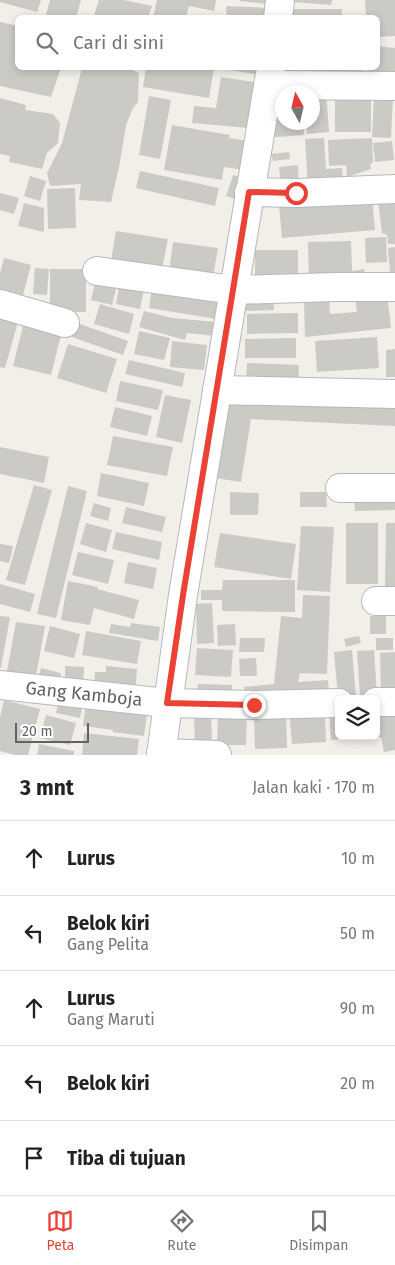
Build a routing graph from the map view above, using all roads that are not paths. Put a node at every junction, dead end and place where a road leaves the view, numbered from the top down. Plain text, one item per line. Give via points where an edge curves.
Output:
1 (280, 0) edge
2 (278, 15) edge
3 (269, 76) edge
4 (395, 86) edge
5 (395, 189) edge
6 (249, 192) junction
7 (97, 271) dead end
8 (395, 287) edge
9 (233, 290) junction
10 (0, 304) edge
11 (65, 323) dead end
12 (217, 390) junction
13 (395, 394) edge
14 (340, 488) dead end
15 (395, 488) edge
16 (0, 685) edge
17 (380, 702) edge
18 (395, 702) edge
19 (167, 703) junction
20 (335, 703) edge
21 (161, 754) edge
22 (217, 755) edge

1 - 2 street
3 - 4 street
3 - 6 street
5 - 6 street
6 - 9 street
7 - 9 street
8 - 9 street
9 - 12 street
10 - 11 street
12 - 13 street
12 - 19 street
14 - 15 street
16 - 19 street, Gang Kamboja
17 - 18 street
19 - 20 street, Gang Kamboja
19 - 21 street
21 - 22 street

